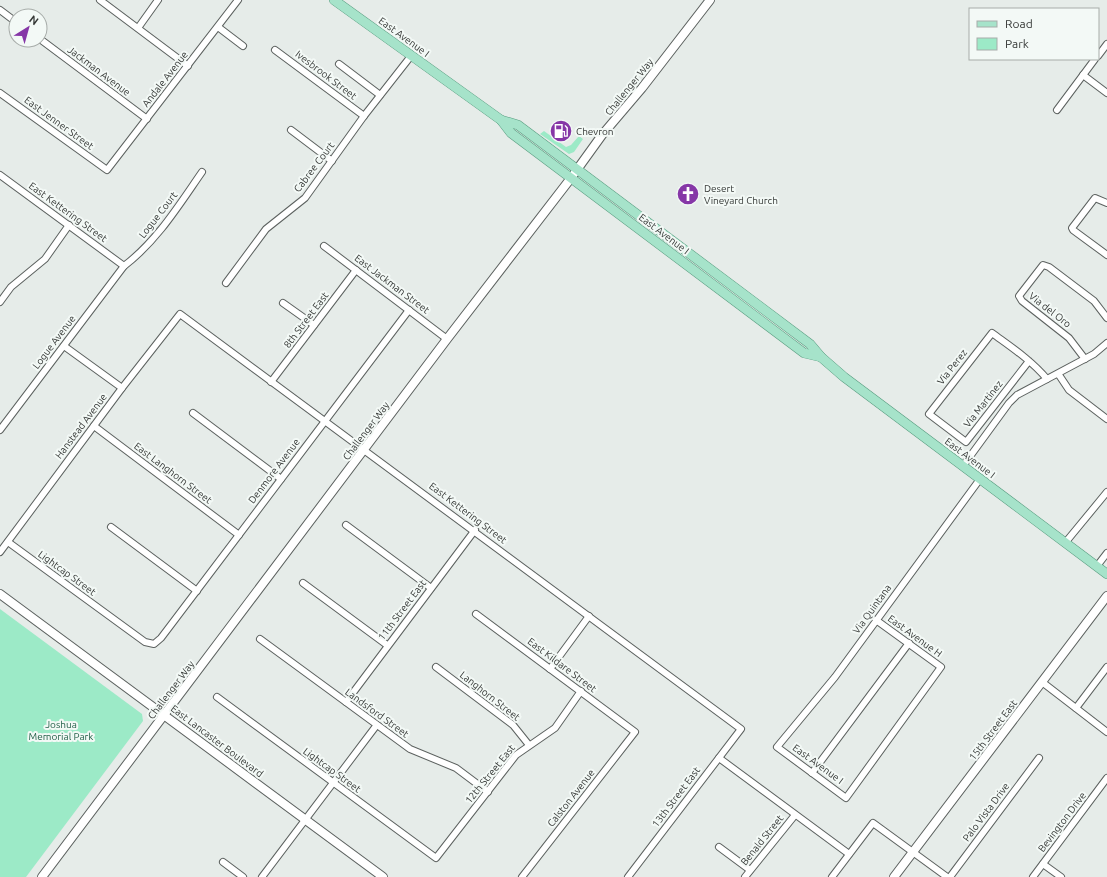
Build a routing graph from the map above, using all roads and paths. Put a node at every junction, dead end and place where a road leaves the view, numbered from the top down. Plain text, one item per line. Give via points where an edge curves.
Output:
1 (100, 0) edge
2 (158, 0) edge
3 (238, 0) edge
4 (334, 0) edge
5 (710, 0) edge
6 (218, 27) junction
7 (138, 28) junction
8 (1107, 44) edge
9 (48, 45) edge
10 (243, 46) dead end
11 (275, 50) dead end
12 (1099, 55) edge
13 (411, 56) junction
14 (1094, 60) edge
15 (340, 64) dead end
16 (188, 66) junction
17 (1083, 75) junction
18 (0, 93) edge
19 (1107, 93) edge
20 (380, 95) junction
21 (1057, 110) dead end
22 (364, 116) junction
23 (147, 119) junction
24 (501, 120) junction
25 (291, 130) dead end
26 (332, 161) junction
27 (107, 170) joint
28 (577, 170) junction
29 (202, 172) dead end
30 (0, 175) edge
31 (571, 178) junction
32 (1107, 203) edge
33 (68, 225) junction
34 (324, 246) dead end
35 (1107, 255) edge
36 (124, 266) junction
37 (356, 270) junction
38 (726, 282) junction
39 (226, 283) dead end
40 (720, 290) junction
41 (0, 302) edge
42 (283, 303) dead end
43 (409, 310) junction
44 (180, 314) joint
45 (1107, 318) edge
46 (314, 326) junction
47 (447, 339) junction
48 (1107, 343) edge
49 (64, 346) junction
50 (821, 357) junction
51 (1085, 359) junction
52 (1029, 361) junction
53 (1059, 375) junction
54 (1047, 379) junction
55 (271, 382) junction
56 (122, 388) junction
57 (193, 413) dead end
58 (929, 414) joint
59 (1107, 419) edge
60 (325, 420) junction
61 (94, 426) junction
62 (0, 430) edge
63 (364, 449) junction
64 (963, 466) junction
65 (281, 479) junction
66 (980, 479) junction
67 (1107, 492) edge
68 (346, 525) dead end
69 (111, 527) dead end
70 (475, 530) junction
71 (239, 535) junction
72 (8, 542) junction
73 (1065, 543) junction
74 (1, 551) edge
75 (1107, 553) edge
76 (1097, 566) junction
77 (1107, 574) edge
78 (303, 583) dead end
79 (431, 588) junction
80 (197, 591) junction
81 (0, 594) edge
82 (1107, 596) edge
83 (476, 614) dead end
84 (589, 616) junction
85 (876, 620) junction
86 (260, 639) dead end
87 (909, 643) junction
88 (154, 644) joint
89 (387, 645) junction
90 (436, 667) dead end
91 (1107, 667) edge
92 (550, 668) junction
93 (1042, 682) junction
94 (581, 691) junction
95 (217, 697) dead end
96 (346, 702) junction
97 (1076, 708) junction
98 (165, 715) junction
99 (376, 726) junction
100 (741, 730) joint
101 (635, 732) joint
102 (1107, 732) edge
103 (529, 745) junction
104 (777, 747) joint
105 (719, 758) junction
106 (1039, 758) dead end
107 (812, 773) junction
108 (1107, 778) edge
109 (332, 783) junction
110 (488, 792) junction
111 (846, 798) joint
112 (795, 815) junction
113 (305, 820) junction
114 (719, 847) dead end
115 (913, 852) junction
116 (849, 854) junction
117 (436, 858) joint
118 (223, 862) dead end
119 (1043, 864) junction
120 (750, 870) junction
121 (42, 877) edge
122 (243, 877) edge
123 (262, 877) edge
124 (382, 877) edge
125 (522, 877) edge
126 (628, 877) edge
127 (745, 877) edge
128 (832, 877) edge
129 (894, 877) edge
130 (948, 877) edge
131 (1033, 877) edge
132 (1061, 877) edge

1 - 7 street
2 - 7 street
3 - 6 street, Andale Avenue
4 - 13 main road, East Avenue I
5 - 28 main road, Challenger Way
6 - 10 street
6 - 16 street, Andale Avenue
7 - 16 street
8 - 12 street
9 - 23 street, Jackman Avenue
11 - 22 street, Ivesbrook Street
13 - 20 street, Cabree Court
13 - 24 main road, East Avenue I
14 - 17 street
15 - 20 street, Ivesbrook Street
16 - 23 street, Andale Avenue
17 - 19 street
17 - 21 street
18 - 27 street, East Jenner Street
20 - 22 street, Cabree Court
22 - 26 street, Cabree Court
23 - 27 street, Andale Avenue
24 - 28 main road, East Avenue I via 518,125
24 - 31 main road, East Avenue I via 511,133
25 - 26 street
26 - 39 street, Cabree Court via 305,198 266,229
28 - 31 main road, Challenger Way
28 - 38 main road, East Avenue I
29 - 36 street, Logue Court via 153,239
30 - 33 street, East Kettering Street
31 - 40 main road, East Avenue I
31 - 47 main road, Challenger Way
32 - 35 street via 1094,198 1072,228
33 - 36 street, East Kettering Street
33 - 41 street via 45,259 11,287
34 - 37 street, East Jackman Street
36 - 49 street, Logue Avenue
37 - 43 street, East Jackman Street
37 - 46 street, 8th Street East
38 - 40 main road
38 - 50 main road, East Avenue I via 810,344
40 - 50 main road, East Avenue I via 804,353
42 - 46 street
43 - 47 street, East Jackman Street
43 - 60 street, Denmore Avenue
44 - 55 street, East Kettering Street
44 - 56 street, Hanstead Avenue
45 - 51 street, Via del Oro via 1094,301 1043,265 1018,296 1069,338
46 - 55 street, 8th Street East
47 - 63 main road, Challenger Way
48 - 51 street
49 - 56 street
49 - 62 street, Logue Avenue
50 - 64 main road, East Avenue I
51 - 53 street
52 - 54 street
52 - 58 street, Via Perez via 992,333
52 - 58 street, Via Martinez via 966,442
53 - 54 street
53 - 59 street via 1069,390
54 - 64 street via 1017,395 1009,403
55 - 60 street, East Kettering Street
56 - 61 street, Hanstead Avenue
57 - 65 street
60 - 63 street, East Kettering Street
60 - 65 street, Denmore Avenue
61 - 71 street, East Langhorn Street
61 - 72 street, Hanstead Avenue
63 - 70 street, East Kettering Street
63 - 98 main road, Challenger Way
64 - 66 main road, East Avenue I
65 - 71 street, Denmore Avenue
66 - 73 main road, East Avenue I
66 - 85 street, Via Quintana
67 - 73 street
68 - 79 street
69 - 80 street
70 - 79 street, 11th Street East
70 - 84 street, East Kettering Street
71 - 80 street, Denmore Avenue
72 - 74 street, Hanstead Avenue
72 - 88 street, Lightcap Street via 145,642
73 - 76 main road, East Avenue I
75 - 76 street
76 - 77 main road, East Avenue I
78 - 89 street
79 - 89 street, 11th Street East
80 - 88 street, Denmore Avenue
81 - 98 main road, East Lancaster Boulevard
82 - 93 main road, 15th Street East
83 - 92 street, East Kildare Street
84 - 92 street
84 - 100 street, East Kettering Street
85 - 87 street, East Avenue H
85 - 104 street, Via Quintana via 835,677
86 - 96 street, Landsford Street
87 - 107 street
87 - 111 street, East Avenue H via 941,667
89 - 96 street, 11th Street East
90 - 103 street, Langhorn Street via 513,725
91 - 97 street
92 - 94 street, East Kildare Street
93 - 97 street
93 - 115 main road, 15th Street East
94 - 101 street, East Kildare Street
94 - 103 street, 12th Street East via 555,728
95 - 109 street, Lightcap Street
96 - 99 street, Landsford Street
97 - 102 street
98 - 113 main road, East Lancaster Boulevard
98 - 121 main road, Challenger Way
99 - 109 street
99 - 110 street, Landsford Street via 410,749 456,768
100 - 105 street, 13th Street East
101 - 125 street, Calston Avenue
103 - 110 street, 12th Street East via 516,755
104 - 107 street, East Avenue I
105 - 112 street
105 - 126 street, 13th Street East
106 - 130 street, Palo Vista Drive
107 - 111 street, East Avenue I
108 - 119 street, Bevington Drive
109 - 113 street
109 - 117 street, Lightcap Street
110 - 117 street, 12th Street East
112 - 116 street
112 - 120 street, Benald Street
113 - 123 street
113 - 124 main road, East Lancaster Boulevard
114 - 120 street
115 - 116 street via 873,823
115 - 129 main road, 15th Street East
115 - 130 street
116 - 128 street
118 - 122 street
119 - 131 street, Bevington Drive
119 - 132 street
120 - 127 street, Benald Street

